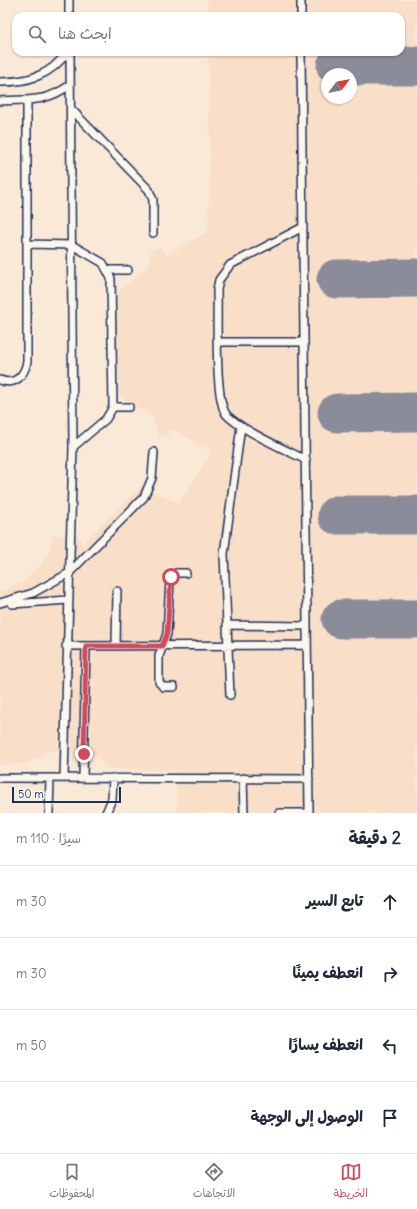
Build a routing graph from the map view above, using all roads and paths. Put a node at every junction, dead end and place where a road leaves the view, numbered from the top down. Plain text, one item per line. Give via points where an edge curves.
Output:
1 (69, 0) edge
2 (301, 0) edge
3 (70, 12) edge
4 (301, 12) edge
5 (65, 56) edge
6 (69, 56) edge
7 (301, 56) edge
8 (0, 82) edge
9 (70, 85) junction
10 (0, 101) edge
11 (27, 102) junction
12 (71, 109) junction
13 (303, 227) junction
14 (153, 233) dead end
15 (27, 244) junction
16 (72, 245) junction
17 (108, 270) junction
18 (128, 270) dead end
19 (218, 342) junction
20 (304, 342) junction
21 (0, 380) edge
22 (113, 407) junction
23 (129, 407) dead end
24 (241, 426) junction
25 (73, 447) junction
26 (154, 452) dead end
27 (306, 460) junction
28 (69, 573) junction
29 (186, 573) dead end
30 (117, 591) dead end
31 (68, 600) junction
32 (0, 604) edge
33 (227, 625) junction
34 (307, 626) junction
35 (66, 646) junction
36 (86, 646) junction
37 (116, 646) junction
38 (162, 646) junction
39 (228, 646) junction
40 (307, 646) junction
41 (174, 687) dead end
42 (230, 695) dead end
43 (0, 778) edge
44 (50, 778) junction
45 (64, 778) junction
46 (83, 778) junction
47 (113, 778) junction
48 (243, 778) junction
49 (308, 779) junction
50 (49, 813) edge
51 (106, 813) edge
52 (244, 813) edge
53 (279, 813) edge
54 (309, 813) edge

1 - 3 lane
2 - 4 lane
5 - 8 lane via 53,68 42,74 18,82
6 - 9 lane
7 - 13 lane
9 - 11 lane via 54,95
9 - 12 lane
10 - 11 lane
11 - 15 lane
12 - 14 lane via 149,190 153,200
12 - 16 lane
13 - 19 lane via 237,260 223,272 217,290
13 - 20 lane
15 - 16 lane
15 - 21 lane via 26,371 21,378 13,381
16 - 17 lane via 103,263
16 - 25 lane
17 - 18 lane
17 - 22 lane via 112,286
19 - 20 lane
19 - 24 lane via 221,404 226,413
20 - 27 lane
22 - 23 lane
22 - 25 lane via 106,419
24 - 27 lane
24 - 33 lane via 224,554
25 - 28 lane
26 - 28 lane via 152,478 144,497
27 - 34 lane
28 - 31 lane
28 - 32 lane via 34,593
29 - 38 lane via 176,573 170,580 167,634
30 - 37 lane
31 - 32 lane
31 - 35 lane
33 - 34 lane
33 - 39 lane
34 - 40 lane
35 - 36 lane
35 - 45 lane
36 - 37 lane
36 - 46 lane
37 - 38 lane
38 - 39 lane
38 - 41 lane via 158,656 159,682 163,687
39 - 40 lane
39 - 42 lane
40 - 49 lane
43 - 44 lane
44 - 45 lane
44 - 50 lane
45 - 46 lane
46 - 47 lane
47 - 48 lane
47 - 51 lane via 112,799
48 - 49 lane
48 - 52 lane
49 - 54 lane
53 - 54 lane

